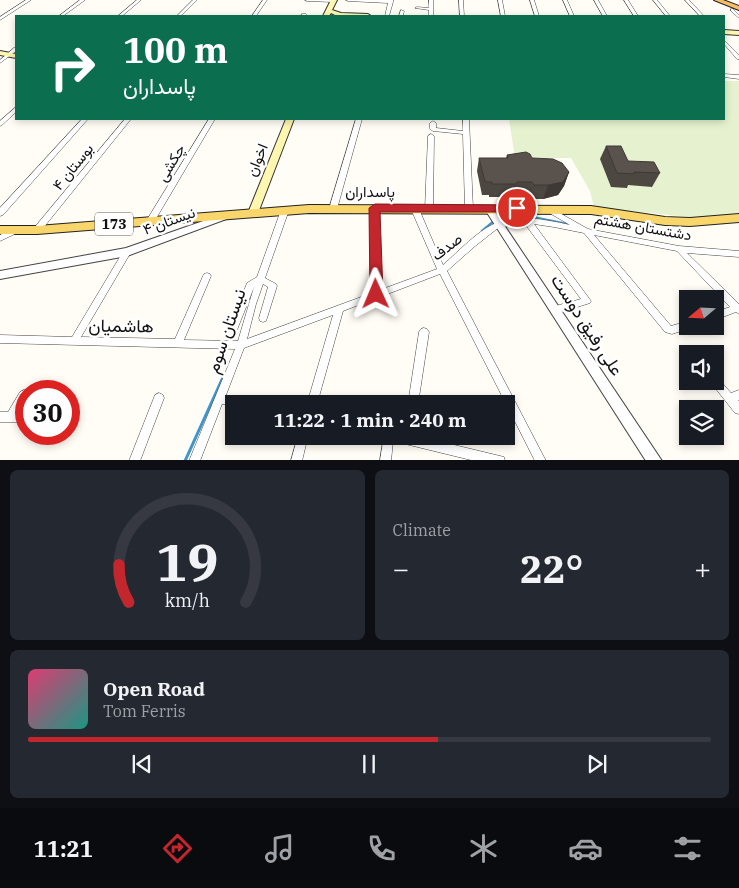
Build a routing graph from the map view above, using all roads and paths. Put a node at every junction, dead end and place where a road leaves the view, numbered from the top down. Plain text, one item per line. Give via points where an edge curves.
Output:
1 (29, 0) edge
2 (83, 0) edge
3 (139, 0) edge
4 (195, 0) edge
5 (265, 0) edge
6 (335, 0) edge
7 (348, 0) edge
8 (430, 0) edge
9 (461, 0) edge
10 (500, 0) edge
11 (532, 0) edge
12 (565, 0) edge
13 (596, 0) edge
14 (626, 0) edge
15 (656, 0) edge
16 (687, 0) edge
17 (717, 0) edge
18 (730, 0) edge
19 (307, 1) edge
20 (391, 1) edge
21 (739, 3) edge
22 (417, 8) dead end
23 (431, 9) junction
24 (736, 9) edge
25 (330, 14) edge
26 (62, 15) edge
27 (121, 15) edge
28 (180, 15) edge
29 (255, 15) edge
30 (387, 15) edge
31 (431, 15) edge
32 (462, 15) edge
33 (503, 15) edge
34 (537, 15) edge
35 (572, 15) edge
36 (604, 15) edge
37 (635, 15) edge
38 (667, 15) edge
39 (701, 15) edge
40 (739, 17) edge
41 (0, 19) edge
42 (725, 34) edge
43 (739, 34) edge
44 (725, 42) edge
45 (0, 53) edge
46 (13, 55) edge
47 (739, 58) edge
48 (0, 62) edge
49 (725, 76) edge
50 (739, 77) edge
51 (15, 110) edge
52 (84, 120) edge
53 (127, 120) edge
54 (211, 120) edge
55 (290, 120) edge
56 (359, 120) edge
57 (466, 120) edge
58 (433, 123) dead end
59 (0, 124) edge
60 (467, 133) junction
61 (431, 136) dead end
62 (375, 208) junction
63 (332, 209) junction
64 (416, 209) junction
65 (429, 209) junction
66 (469, 209) junction
67 (489, 209) junction
68 (549, 209) junction
69 (285, 210) junction
70 (253, 212) junction
71 (0, 214) edge
72 (229, 214) junction
73 (739, 218) edge
74 (151, 220) junction
75 (528, 222) junction
76 (499, 224) junction
77 (0, 230) edge
78 (37, 230) junction
79 (14, 231) junction
80 (586, 231) junction
81 (0, 238) edge
82 (679, 249) junction
83 (127, 252) junction
84 (737, 256) edge
85 (443, 270) junction
86 (0, 275) edge
87 (207, 276) dead end
88 (261, 279) junction
89 (376, 294) junction
90 (338, 308) junction
91 (738, 309) edge
92 (555, 310) junction
93 (724, 313) edge
94 (263, 318) dead end
95 (234, 327) dead end
96 (679, 328) edge
97 (424, 332) dead end
98 (0, 340) edge
99 (74, 341) junction
100 (178, 344) junction
101 (241, 344) junction
102 (724, 388) edge
103 (314, 395) edge
104 (414, 395) edge
105 (734, 396) edge
106 (159, 398) dead end
107 (219, 398) junction
108 (225, 399) edge
109 (739, 409) edge
110 (15, 410) edge
111 (0, 417) edge
112 (11, 417) junction
113 (15, 417) edge
114 (300, 445) edge
115 (388, 445) edge
116 (432, 445) edge
117 (478, 458) edge
118 (134, 460) edge
119 (194, 460) edge
120 (296, 460) edge
121 (385, 460) edge
122 (500, 460) edge
123 (541, 460) edge
124 (655, 460) edge

1 - 41 street
2 - 26 street
3 - 27 street
4 - 28 street
5 - 29 street
6 - 19 street
6 - 25 main road
7 - 20 street
8 - 23 street
9 - 32 street
10 - 33 street
11 - 34 street
12 - 35 street
13 - 36 street
14 - 37 street
15 - 38 street
16 - 39 street
17 - 24 highway
18 - 21 highway
20 - 30 street
22 - 23 street
23 - 31 street
24 - 40 street
42 - 43 main road
44 - 47 street
45 - 46 main road
46 - 48 street
49 - 50 street
51 - 59 street
52 - 71 street
53 - 78 street, بوستان ۴
54 - 74 street, چکشی
55 - 70 main road, اخوان
56 - 63 street
57 - 60 street
58 - 60 street via 433,129
60 - 66 street
61 - 65 street
62 - 63 main road, پاسداران / 173
62 - 64 main road, پاسداران / 173
62 - 89 street
63 - 69 main road, پاسداران / 173
64 - 65 main road, پاسداران / 173
64 - 85 street
65 - 66 main road, پاسداران / 173
66 - 67 main road, پاسداران / 173
67 - 68 main road, پاسداران / 173
67 - 76 street, علی رفیق دوست
68 - 73 main road, پاسداران / 173 via 591,210 682,222
68 - 80 street, دشتستان هشتم
69 - 70 main road, پاسداران / 173
69 - 88 street, نیستان سوم
70 - 72 main road, پاسداران / 173
72 - 74 main road, پاسداران / 173
72 - 83 street, نیستان ۴
74 - 78 main road, پاسداران / 173
75 - 76 street
75 - 80 street via 552,223
75 - 92 street via 586,299
76 - 85 street, صدف
76 - 92 street, علی رفیق دوست
77 - 79 main road, پاسداران / 173
78 - 79 main road, پاسداران / 173
79 - 81 street
80 - 82 street, دشتستان هشتم
80 - 96 street via 668,329
82 - 84 street, دشتستان هشتم
82 - 91 street
83 - 86 street, نیستان ۴
83 - 99 street
85 - 89 street, صدف
85 - 123 street
87 - 100 street
88 - 94 street via 273,286
88 - 95 street via 250,285
88 - 101 street, نیستان سوم
89 - 90 street, صدف
90 - 101 street, صدف
90 - 103 street
91 - 93 street
92 - 124 street, علی رفیق دوست
97 - 104 street
98 - 99 street, هاشمیان
99 - 100 street, هاشمیان
100 - 101 street, هاشمیان
101 - 107 street, نیستان سوم
102 - 105 street
105 - 109 street
106 - 118 street
107 - 108 street
107 - 119 street, نیستان سوم
110 - 112 street
111 - 112 street
112 - 113 street
114 - 120 street
115 - 121 street
116 - 117 street
117 - 122 street

